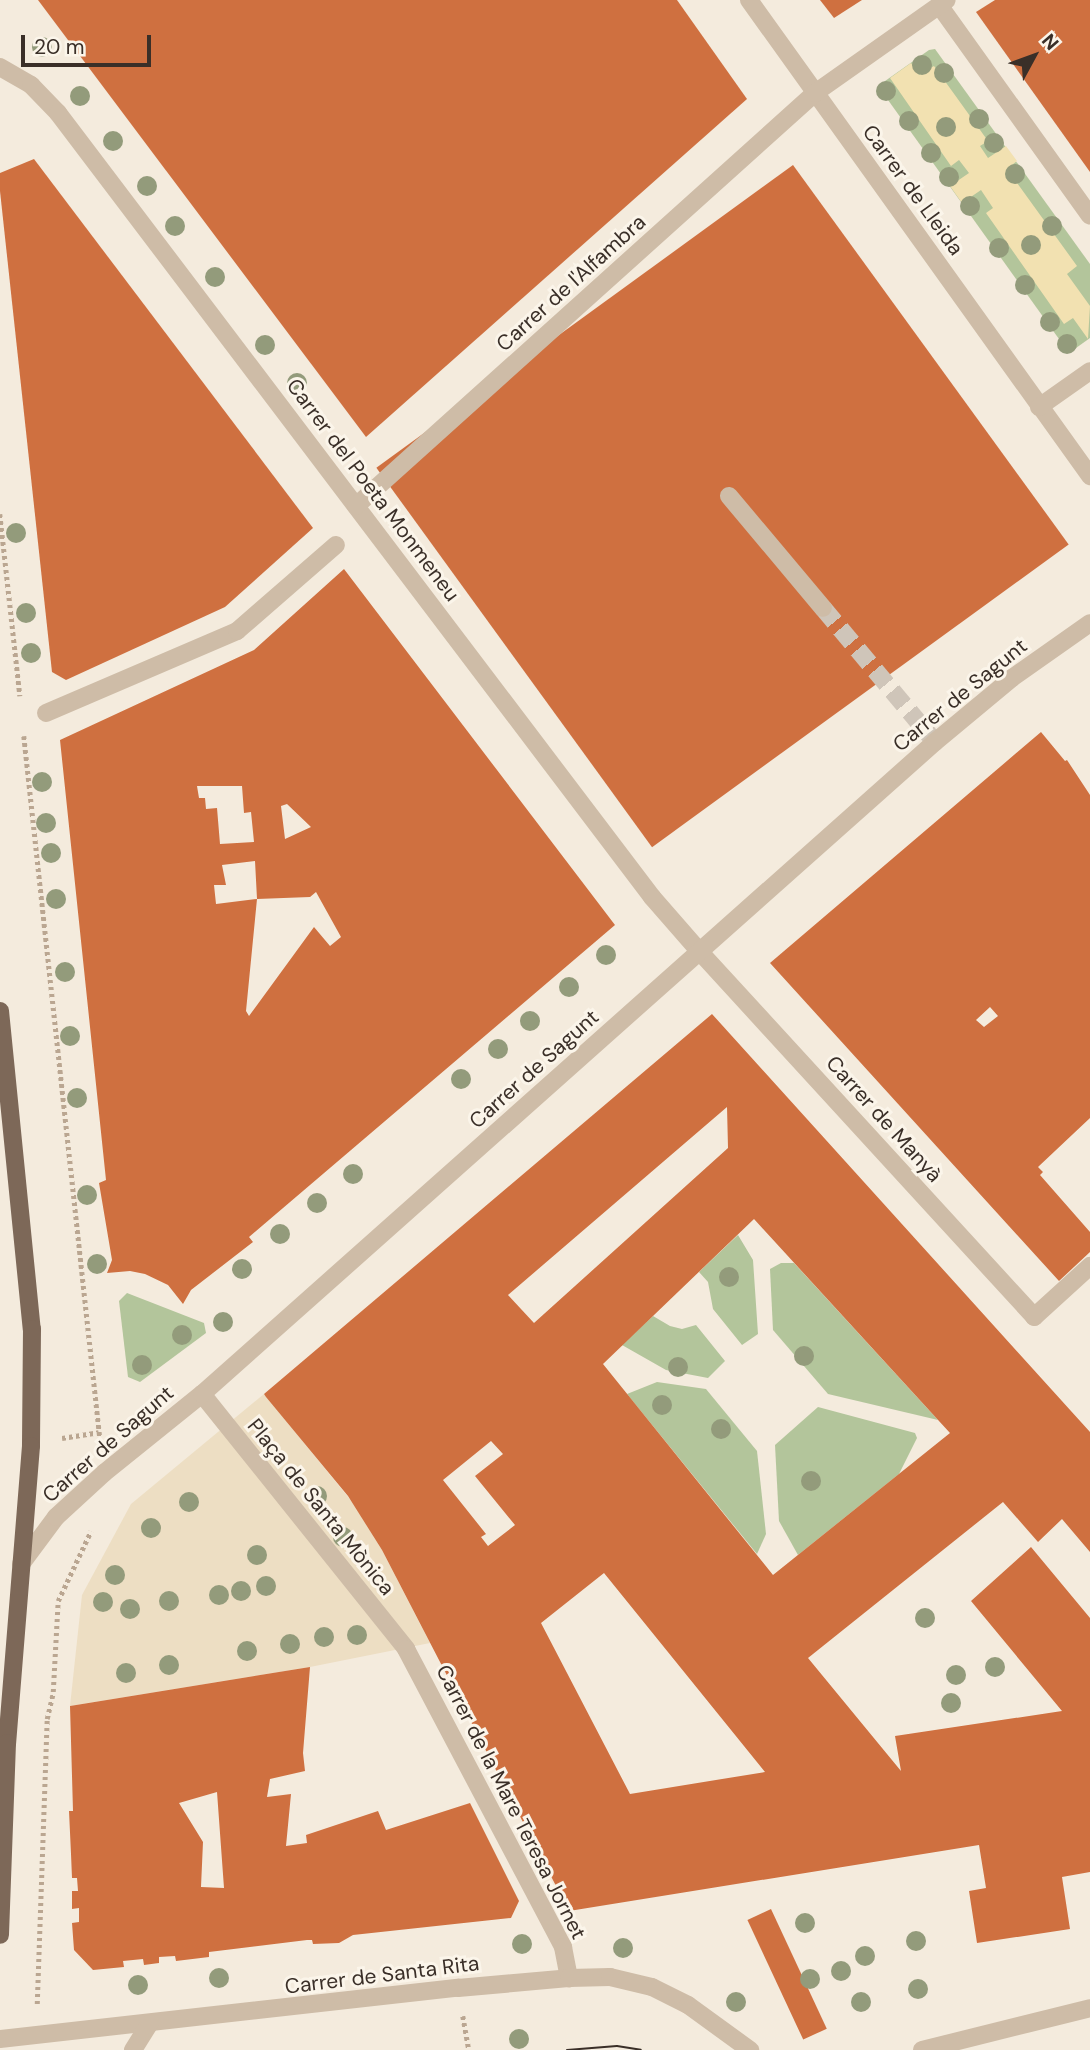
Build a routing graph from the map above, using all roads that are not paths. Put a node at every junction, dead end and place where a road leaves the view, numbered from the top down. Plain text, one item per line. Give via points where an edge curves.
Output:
1 (749, 0) edge
2 (943, 3) edge
3 (0, 67) edge
4 (815, 93) junction
5 (1090, 216) edge
6 (1090, 371) edge
7 (1039, 407) junction
8 (1090, 476) edge
9 (729, 496) dead end
10 (356, 506) junction
11 (336, 545) dead end
12 (823, 608) tunnel mouth
13 (1090, 623) edge
14 (46, 713) dead end
15 (700, 952) junction
16 (0, 1011) edge
17 (1090, 1266) edge
18 (202, 1394) junction
19 (21, 1564) junction
20 (406, 1649) joint
21 (0, 1935) edge
22 (569, 1978) junction
23 (1090, 2008) edge
24 (149, 2024) junction
25 (0, 2039) edge
26 (134, 2050) edge
27 (750, 2050) edge
28 (922, 2050) edge

1 - 4 street, Carrer de Lleida
2 - 4 street, Carrer de l'Alfambra
2 - 5 street
3 - 10 street, Carrer del Poeta Monmeneu via 31,85 58,113
4 - 7 street, Carrer de Lleida
4 - 10 street, Carrer de l'Alfambra
6 - 7 street
7 - 8 street, Carrer de Lleida
9 - 12 street
10 - 15 street, Carrer del Poeta Monmeneu via 652,897
11 - 14 street via 237,631
13 - 15 street, Carrer de Sagunt via 1012,678 935,742
15 - 17 street, Carrer de Manyà via 1034,1317
15 - 18 street, Carrer de Sagunt
16 - 19 main road via 32,1329 32,1428
18 - 19 street, Carrer de Sagunt via 55,1517
18 - 20 street, Plaça de Santa Mònica
19 - 21 main road
20 - 22 street, Carrer de la Mare Teresa Jornet via 563,1947
22 - 24 street, Carrer de Santa Rita
22 - 27 street, Carrer de Santa Rita via 610,1977 652,1987 688,2005
23 - 28 street
24 - 25 street, Carrer de Santa Rita
24 - 26 street

